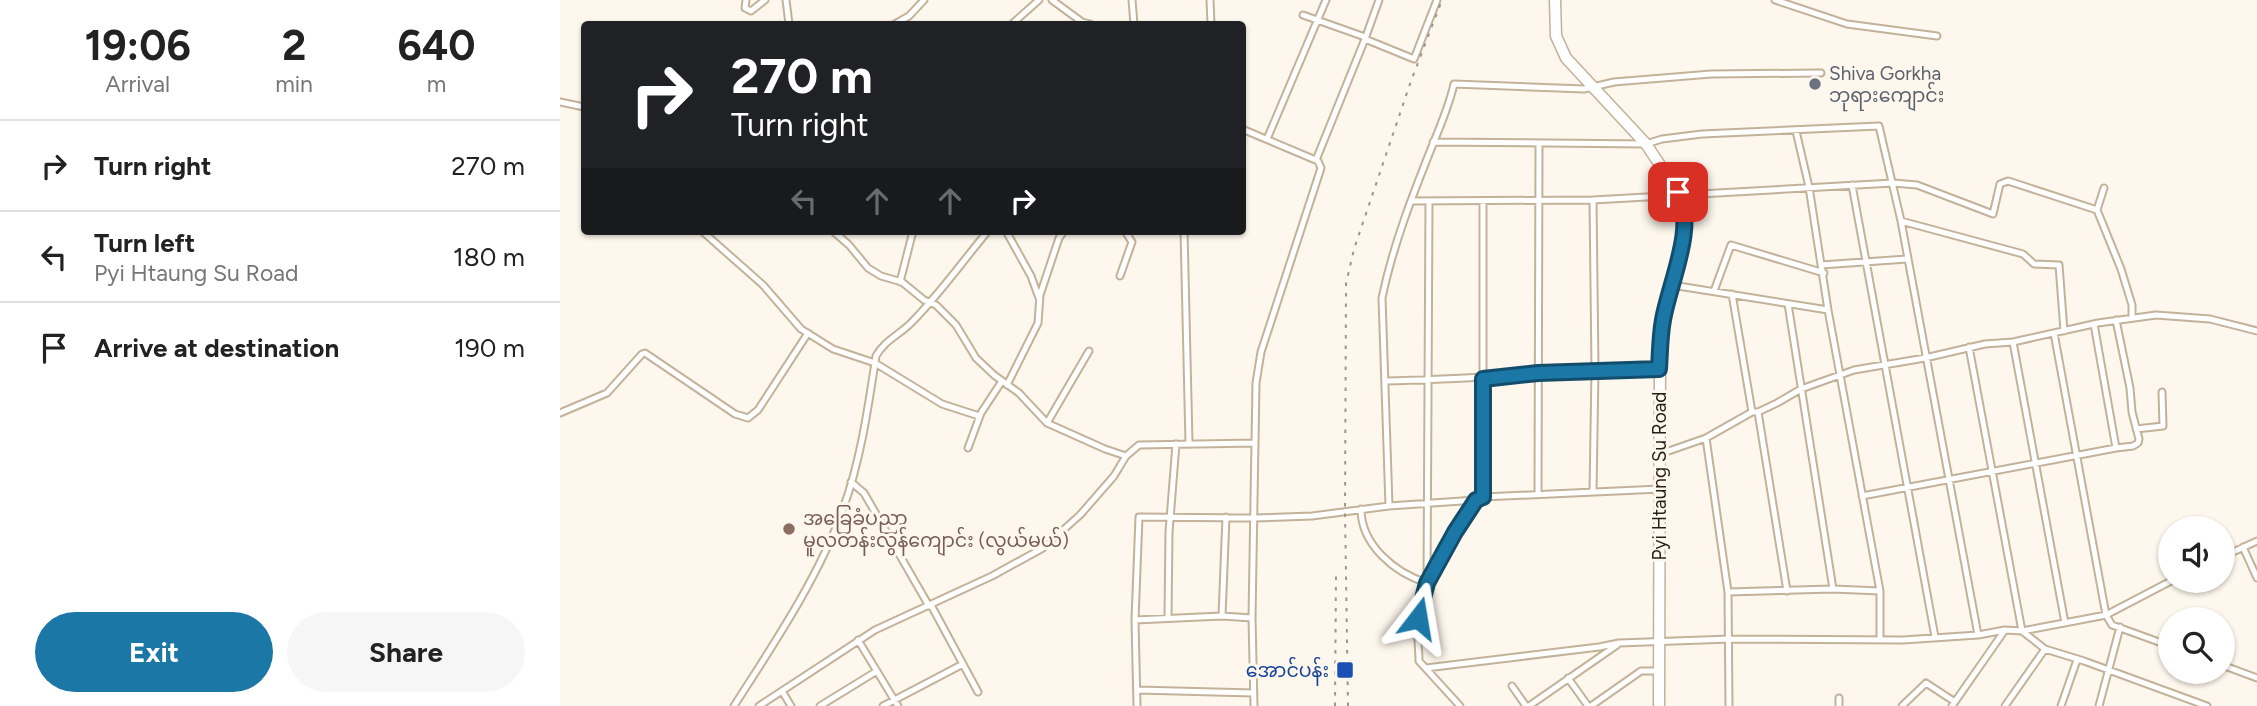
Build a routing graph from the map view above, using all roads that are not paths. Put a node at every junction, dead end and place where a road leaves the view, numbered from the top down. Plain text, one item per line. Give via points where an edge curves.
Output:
1 (746, 0) edge
2 (765, 0) edge
3 (786, 0) edge
4 (924, 0) edge
5 (1039, 0) edge
6 (1052, 0) edge
7 (1132, 0) edge
8 (1210, 0) edge
9 (1326, 0) edge
10 (1379, 0) edge
11 (1437, 0) edge
12 (1555, 0) edge
13 (1774, 0) edge
14 (1303, 15) dead end
15 (904, 19) junction
16 (1318, 20) junction
17 (789, 21) edge
18 (900, 21) edge
19 (907, 21) edge
20 (1015, 21) edge
21 (1081, 21) edge
22 (1134, 21) edge
23 (1211, 21) edge
24 (1937, 36) dead end
25 (1365, 38) junction
26 (1821, 73) dead end
27 (1594, 86) junction
28 (560, 102) edge
29 (581, 106) edge
30 (1246, 131) edge
31 (1796, 131) junction
32 (1267, 139) junction
33 (1433, 142) junction
34 (1539, 144) junction
35 (1646, 144) junction
36 (1315, 160) junction
37 (1893, 183) junction
38 (1852, 185) junction
39 (1809, 187) junction
40 (2104, 188) dead end
41 (1680, 195) junction
42 (1593, 200) junction
43 (1412, 201) junction
44 (1429, 201) junction
45 (1483, 201) junction
46 (1539, 201) junction
47 (2097, 210) junction
48 (1901, 220) junction
49 (707, 235) edge
50 (837, 235) edge
51 (913, 235) edge
52 (985, 235) edge
53 (1008, 235) edge
54 (1062, 235) edge
55 (1128, 235) edge
56 (1184, 235) edge
57 (1907, 259) junction
58 (1865, 260) junction
59 (1821, 265) junction
60 (1824, 272) junction
61 (1120, 276) dead end
62 (900, 282) junction
63 (1672, 285) junction
64 (1714, 291) junction
65 (1732, 294) junction
66 (1040, 301) junction
67 (930, 303) junction
68 (1788, 304) junction
69 (1828, 310) junction
70 (2132, 318) junction
71 (2116, 320) junction
72 (2094, 324) junction
73 (2064, 331) junction
74 (2257, 331) edge
75 (808, 333) junction
76 (2054, 333) junction
77 (2013, 342) junction
78 (1969, 347) junction
79 (1089, 351) dead end
80 (1925, 358) junction
81 (875, 363) junction
82 (1884, 365) junction
83 (1659, 369) junction
84 (1595, 370) junction
85 (1538, 373) junction
86 (1840, 374) junction
87 (1483, 379) junction
88 (1426, 380) junction
89 (1385, 382) junction
90 (1004, 383) junction
91 (1801, 389) junction
92 (2162, 393) dead end
93 (1755, 412) junction
94 (560, 413) edge
95 (979, 416) junction
96 (1047, 423) junction
97 (2136, 429) junction
98 (1706, 438) junction
99 (1189, 443) junction
100 (1255, 443) junction
101 (1176, 444) junction
102 (968, 448) dead end
103 (2116, 448) junction
104 (1659, 455) junction
105 (1126, 456) junction
106 (2077, 456) junction
107 (2035, 463) junction
108 (1992, 472) junction
109 (1948, 479) junction
110 (851, 482) junction
111 (1660, 489) junction
112 (1906, 489) junction
113 (1593, 492) junction
114 (1538, 495) junction
115 (1863, 496) junction
116 (1480, 499) junction
117 (1427, 502) junction
118 (1389, 506) junction
119 (1361, 509) junction
120 (1170, 516) junction
121 (1226, 517) junction
122 (1254, 518) junction
123 (2257, 541) edge
124 (2243, 547) junction
125 (2235, 551) edge
126 (2257, 578) edge
127 (1427, 583) junction
128 (2158, 588) edge
129 (1833, 589) junction
130 (1787, 591) junction
131 (1880, 591) junction
132 (1728, 592) junction
133 (930, 606) junction
134 (2106, 615) junction
135 (1222, 616) junction
136 (1168, 617) junction
137 (1252, 618) junction
138 (1135, 620) junction
139 (2065, 623) junction
140 (2120, 627) junction
141 (2005, 630) junction
142 (2022, 631) junction
143 (1978, 635) junction
144 (1935, 637) junction
145 (1730, 639) junction
146 (1880, 639) junction
147 (858, 640) junction
148 (2158, 641) edge
149 (1660, 642) junction
150 (1619, 643) junction
151 (2045, 649) junction
152 (2077, 660) junction
153 (962, 664) junction
154 (1426, 668) junction
155 (2235, 670) edge
156 (877, 671) junction
157 (1660, 671) junction
158 (2110, 671) junction
159 (1568, 678) junction
160 (2257, 678) edge
161 (1512, 686) dead end
162 (1138, 690) junction
163 (782, 691) junction
164 (978, 692) dead end
165 (1253, 693) junction
166 (1839, 698) dead end
167 (896, 703) edge
168 (1953, 704) edge
169 (734, 706) edge
170 (759, 706) edge
171 (791, 706) edge
172 (820, 706) edge
173 (883, 706) edge
174 (1138, 706) edge
175 (1254, 706) edge
176 (1460, 706) edge
177 (1527, 706) edge
178 (1589, 706) edge
179 (1659, 706) edge
180 (1729, 706) edge
181 (1839, 706) edge
182 (1902, 706) edge
183 (2005, 706) edge
184 (2061, 706) edge
185 (2099, 706) edge
186 (2207, 706) edge

1 - 2 street via 745,8 751,10
3 - 17 street
4 - 15 street
5 - 20 street
6 - 21 street
7 - 22 street
8 - 23 street
9 - 16 street
10 - 25 street
11 - 25 street via 1414,59
12 - 27 highway, Pyi Htaung Su Road via 1556,36 1566,58
13 - 24 street via 1847,24
14 - 16 street
15 - 18 street
15 - 19 street
16 - 25 street
16 - 32 street
25 - 36 street
26 - 27 street via 1711,74
27 - 33 street via 1454,84
27 - 35 highway, Pyi Htaung Su Road
28 - 29 street
30 - 32 street
31 - 35 street via 1702,134
31 - 37 street via 1879,126
31 - 39 street
32 - 36 street
33 - 34 street
33 - 43 street
34 - 35 street
34 - 46 street
35 - 41 highway, Pyi Htaung Su Road
36 - 100 street via 1321,168 1261,352
37 - 38 street
37 - 47 street via 1917,185 1993,214 2003,181
37 - 48 street
38 - 39 street
38 - 58 street
39 - 41 street
39 - 59 street
40 - 47 street
41 - 42 street
41 - 63 highway, Pyi Htaung Su Road via 1684,232
42 - 46 street
42 - 84 street
43 - 44 street
43 - 89 street via 1382,298
44 - 45 street
44 - 88 street
45 - 46 street
45 - 87 street
46 - 85 street
47 - 70 street via 2121,269
48 - 57 street
48 - 73 street via 2023,254 2034,264 2059,265
49 - 75 street
50 - 62 street via 869,268
51 - 62 street
52 - 67 street
53 - 66 street
54 - 66 street
55 - 61 street via 1132,242
56 - 99 street
57 - 58 street
57 - 80 street
58 - 59 street
58 - 82 street
59 - 60 street
60 - 64 street via 1731,245
60 - 69 street
62 - 67 street
63 - 64 street
63 - 83 highway, Pyi Htaung Su Road via 1662,321
64 - 65 street
65 - 68 street
65 - 93 street
66 - 90 street via 1038,323
67 - 81 street via 880,349
67 - 90 street via 949,318 976,358
68 - 69 street
68 - 91 street
69 - 86 street
70 - 71 street
70 - 74 street via 2210,319
71 - 72 street
71 - 97 street
72 - 73 street
72 - 103 street
73 - 76 street
75 - 81 street via 833,349
75 - 94 street via 768,396 748,418 735,414 646,353 607,393
76 - 77 street
76 - 106 street
77 - 78 street
77 - 107 street
78 - 80 street
78 - 108 street
79 - 96 street
80 - 82 street
80 - 109 street
81 - 95 street via 942,404
81 - 110 street
82 - 86 street
82 - 112 street
83 - 84 street
83 - 104 highway, Pyi Htaung Su Road
84 - 85 street
84 - 113 street
85 - 87 street
85 - 114 street
86 - 91 street
86 - 115 street
87 - 88 street
87 - 116 street
88 - 89 street
88 - 117 street
89 - 118 street
90 - 95 street via 988,398
90 - 96 street
91 - 93 street
91 - 129 street
92 - 97 street via 2163,426
93 - 98 street
93 - 130 street
95 - 102 street
96 - 105 street
97 - 103 street via 2138,443
98 - 104 street
98 - 132 street
99 - 100 street
99 - 101 street
100 - 122 street
101 - 105 street via 1139,445
101 - 120 street
103 - 106 street
104 - 111 highway, Pyi Htaung Su Road
105 - 133 street via 1080,515 1043,548
106 - 107 street
106 - 134 street
107 - 108 street
107 - 139 street
108 - 109 street
108 - 142 street
109 - 112 street
109 - 143 street
110 - 133 street via 864,493
110 - 169 street via 815,569
111 - 113 street
111 - 149 highway, Pyi Htaung Su Road
112 - 115 street
112 - 144 street
113 - 114 street
114 - 116 street
115 - 131 street
116 - 117 street
116 - 127 street via 1455,532
117 - 118 street
117 - 127 street
118 - 119 street
119 - 122 street
119 - 127 street via 1361,524 1380,553 1404,573
120 - 121 street
120 - 136 street
120 - 138 street via 1139,517
121 - 122 street
121 - 135 street
122 - 137 street
123 - 124 street
124 - 125 street
124 - 126 street
127 - 154 street via 1418,618 1419,661
128 - 134 street
129 - 130 street
129 - 131 street
130 - 132 street
131 - 146 street
132 - 145 street
133 - 147 street
133 - 153 street
134 - 139 street
134 - 140 street via 2112,625
135 - 136 street
135 - 137 street
136 - 138 street
137 - 165 street
138 - 162 street
139 - 142 street
140 - 148 street
140 - 158 street
141 - 142 street
141 - 143 street
141 - 168 street
142 - 151 street
143 - 144 street
144 - 146 street
145 - 146 street
145 - 149 street
145 - 180 street
147 - 156 street
147 - 163 street
149 - 150 street
149 - 157 highway, Pyi Htaung Su Road
150 - 154 street
150 - 159 street
151 - 152 street
151 - 183 street
152 - 158 street
152 - 184 street
153 - 164 street
153 - 167 street
154 - 176 street
155 - 160 street
156 - 167 street
156 - 172 street
157 - 178 street via 1641,671
157 - 179 highway, Pyi Htaung Su Road
158 - 185 street
158 - 186 street
159 - 177 street
159 - 178 street
161 - 177 street
162 - 165 street
162 - 174 street
163 - 170 street
163 - 171 street
165 - 175 street
166 - 181 street
167 - 173 street
168 - 182 street via 1926,683

